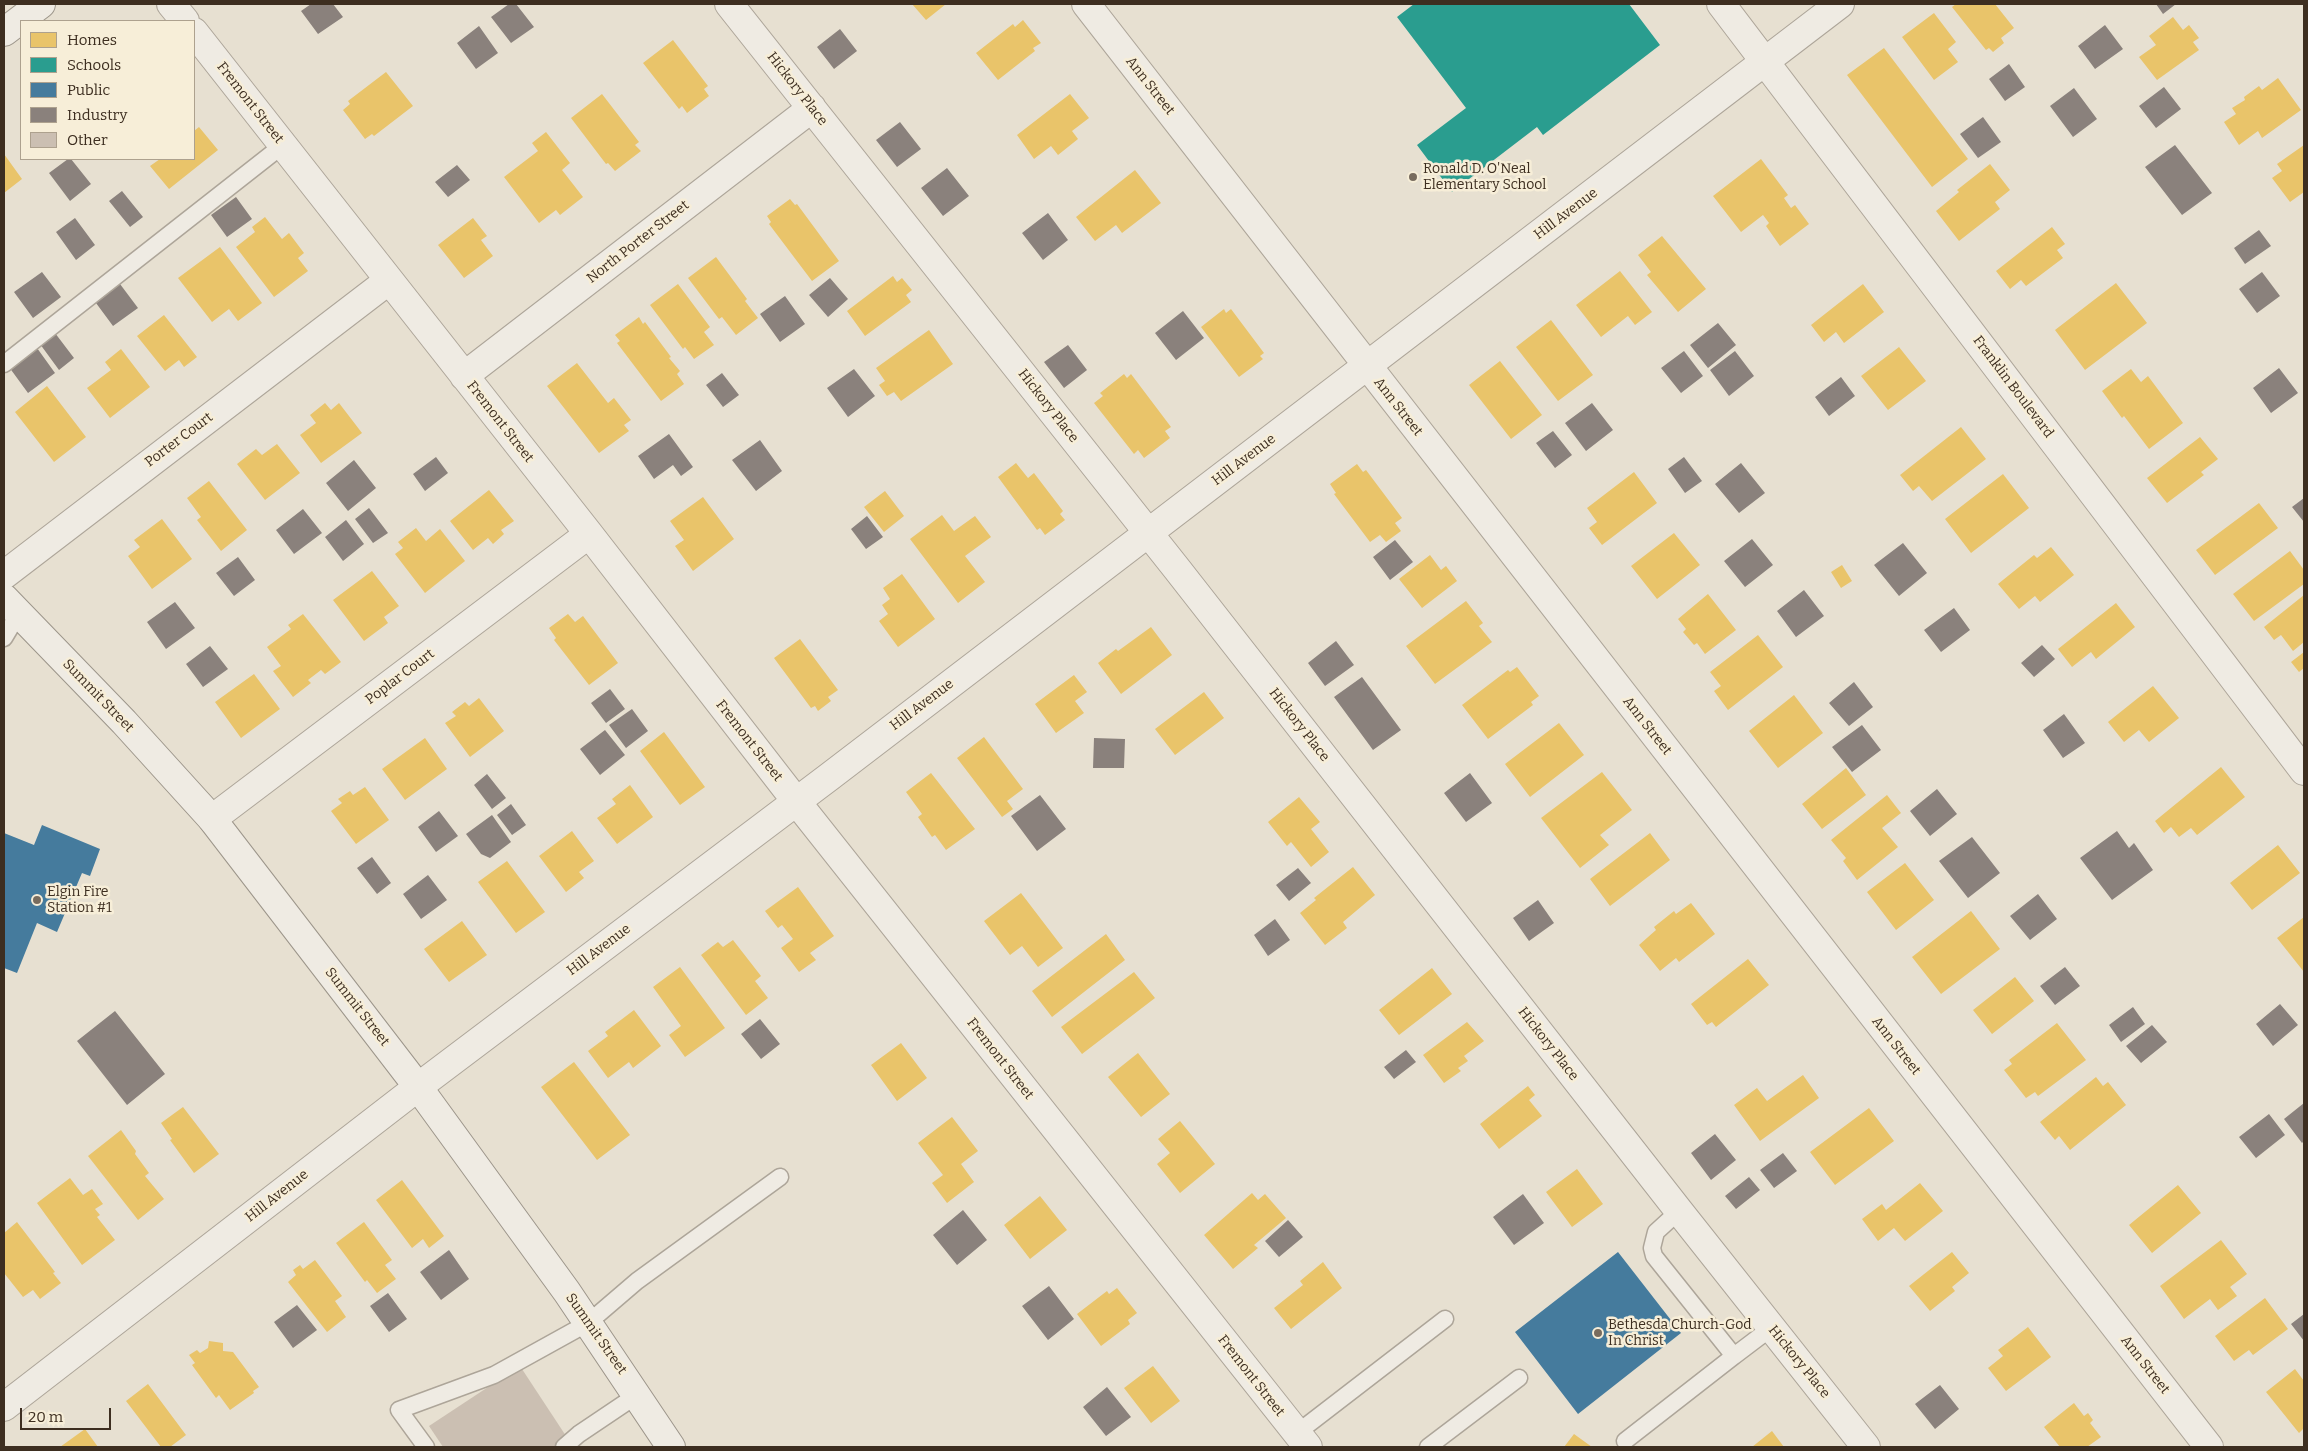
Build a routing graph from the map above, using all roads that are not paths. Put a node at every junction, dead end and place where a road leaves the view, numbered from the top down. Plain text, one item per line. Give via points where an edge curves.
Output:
1 (41, 4) edge
2 (171, 4) edge
3 (729, 4) edge
4 (1086, 4) edge
5 (1721, 4) edge
6 (1840, 4) edge
7 (184, 20) edge
8 (4, 32) edge
9 (195, 33) edge
10 (1765, 62) junction
11 (812, 108) junction
12 (283, 145) junction
13 (388, 281) junction
14 (4, 364) edge
15 (1366, 366) junction
16 (464, 376) junction
17 (1148, 533) junction
18 (589, 534) junction
19 (4, 574) edge
20 (11, 606) edge
21 (4, 638) edge
22 (2304, 771) edge
23 (796, 801) junction
24 (212, 819) junction
25 (418, 1087) junction
26 (780, 1177) dead end
27 (1679, 1211) junction
28 (1445, 1319) dead end
29 (588, 1323) junction
30 (1771, 1328) junction
31 (1734, 1356) junction
32 (1519, 1378) dead end
33 (638, 1395) junction
34 (4, 1407) edge
35 (1302, 1440) edge
36 (1625, 1441) dead end
37 (426, 1447) edge
38 (564, 1447) edge
39 (671, 1447) edge
40 (1428, 1447) edge
41 (1866, 1447) edge
42 (2209, 1447) edge

1 - 8 street
2 - 7 street
3 - 11 street, Hickory Place
4 - 15 street, Ann Street
5 - 10 street, Franklin Boulevard
6 - 10 street, Hill Avenue
9 - 12 street, Fremont Street
10 - 15 street, Hill Avenue
10 - 22 street, Franklin Boulevard
11 - 16 street, North Porter Street
11 - 17 street, Hickory Place
12 - 13 street, Fremont Street
12 - 14 lane
13 - 16 street, Fremont Street
13 - 19 street, Porter Court
15 - 17 street, Hill Avenue
15 - 42 street, Ann Street
16 - 18 street, Fremont Street
17 - 23 street, Hill Avenue
17 - 27 street, Hickory Place
18 - 23 street, Fremont Street
18 - 24 street, Poplar Court
20 - 21 lane
20 - 24 street, Summit Street via 124,722
23 - 25 street, Hill Avenue
23 - 35 street, Fremont Street
24 - 25 street, Summit Street
25 - 29 street, Summit Street
25 - 34 street, Hill Avenue
26 - 29 lane via 637,1281
27 - 30 street, Hickory Place
27 - 31 lane via 1656,1232 1652,1248 1654,1256
28 - 35 lane
29 - 33 street, Summit Street
29 - 37 lane via 494,1374 399,1410
30 - 31 lane
30 - 41 street, Hickory Place
31 - 36 lane
32 - 40 lane
33 - 38 lane
33 - 39 street, Summit Street

